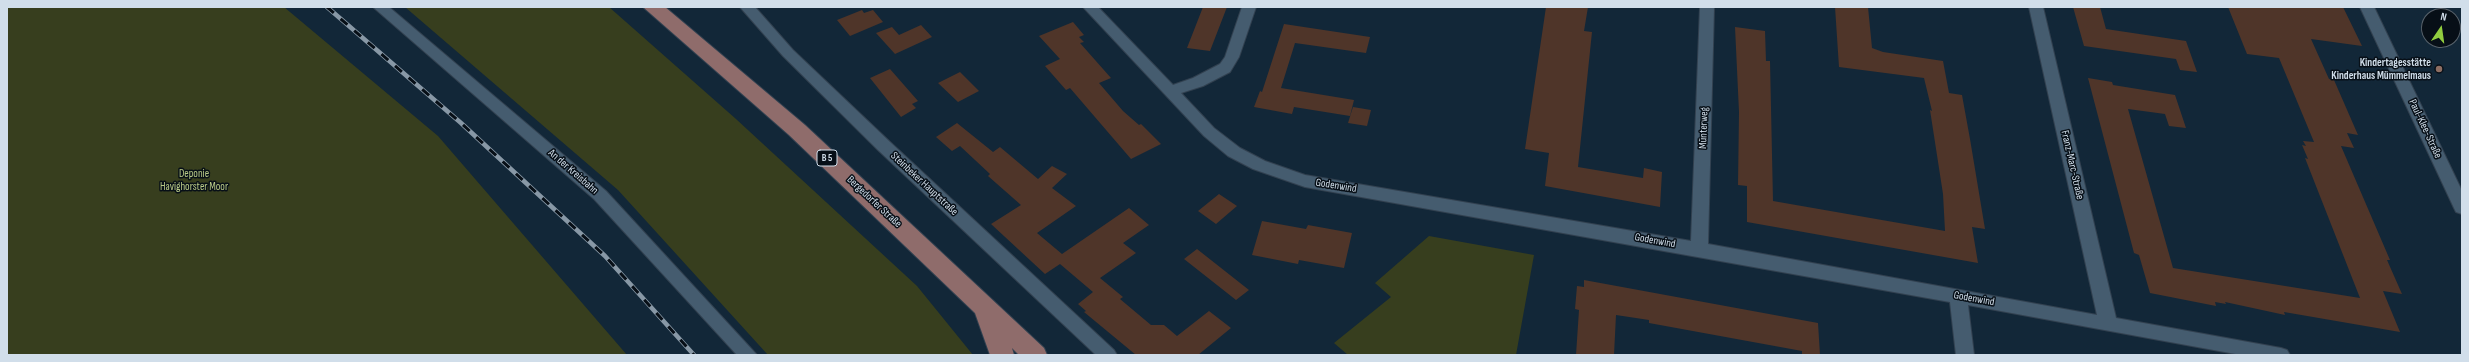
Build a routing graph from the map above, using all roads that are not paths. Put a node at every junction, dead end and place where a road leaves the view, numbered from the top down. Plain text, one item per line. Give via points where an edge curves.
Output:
1 (380, 7) edge
2 (653, 7) edge
3 (747, 7) edge
4 (1090, 7) edge
5 (1249, 7) edge
6 (1707, 7) edge
7 (2036, 7) edge
8 (2367, 7) edge
9 (1169, 92) junction
10 (2462, 208) edge
11 (1700, 249) junction
12 (1958, 296) junction
13 (985, 306) junction
14 (2108, 324) junction
15 (748, 355) edge
16 (1002, 355) edge
17 (1035, 355) edge
18 (1108, 355) edge
19 (1965, 355) edge
20 (2281, 355) edge

1 - 15 street, An der Kreisbahn via 600,195
2 - 13 main road, Bergedorfer Straße / B 5 via 797,130
3 - 18 street, Steinbeker Hauptstraße via 788,53 884,146
4 - 9 street, Godenwind
5 - 9 street via 1232,57 1225,68 1215,75
6 - 11 street, Münterweg
7 - 14 street, Franz-Marc-Straße
8 - 10 street, Paul-Klee-Straße
9 - 11 street, Godenwind via 1209,132 1234,152 1286,176
11 - 12 street, Godenwind
12 - 14 street, Godenwind
12 - 19 street
13 - 16 main road
13 - 17 main road, Bergedorfer Straße / B 5
14 - 20 street, Godenwind

